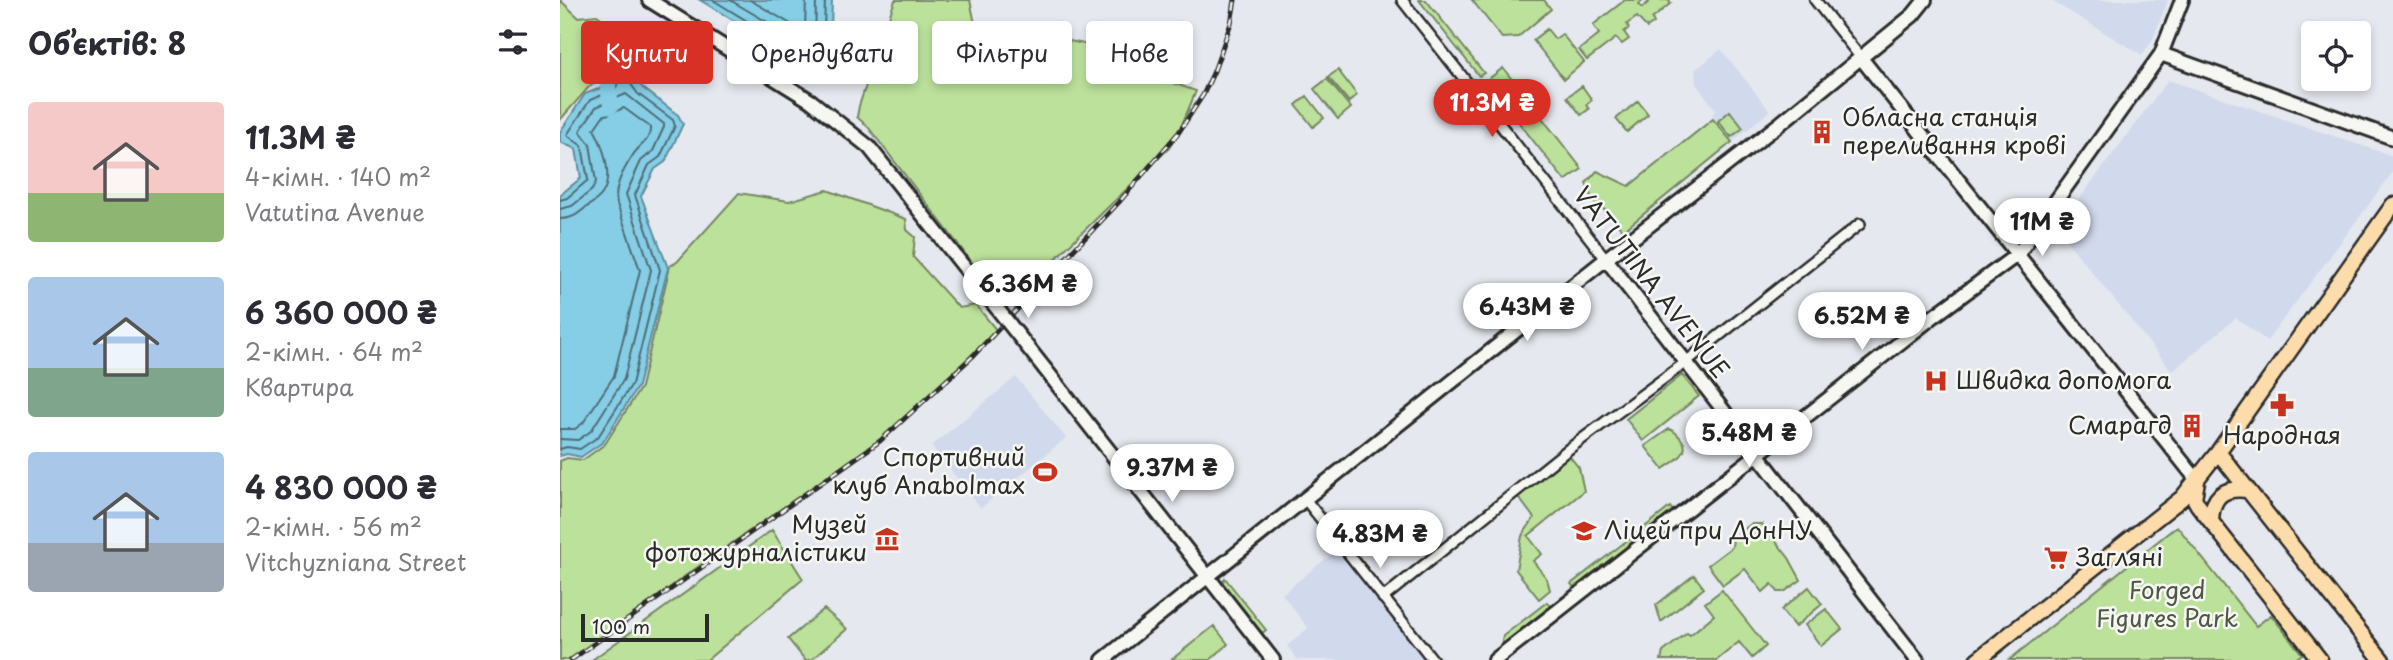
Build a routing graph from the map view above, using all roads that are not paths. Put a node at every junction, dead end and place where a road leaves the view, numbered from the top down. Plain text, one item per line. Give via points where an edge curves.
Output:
1 (649, 0) edge
2 (1402, 0) edge
3 (1815, 0) edge
4 (1925, 0) edge
5 (2182, 0) edge
6 (2161, 54) junction
7 (1861, 58) junction
8 (2393, 138) edge
9 (2393, 205) edge
10 (1860, 224) dead end
11 (2018, 254) junction
12 (1606, 259) junction
13 (1686, 361) junction
14 (2218, 452) junction
15 (1758, 454) junction
16 (2197, 480) junction
17 (2247, 490) junction
18 (1305, 499) junction
19 (2211, 521) junction
20 (1208, 576) junction
21 (1383, 598) junction
22 (1103, 660) edge
23 (1273, 660) edge
24 (1433, 660) edge
25 (1495, 660) edge
26 (1917, 660) edge
27 (1977, 660) edge
28 (2320, 660) edge
29 (2382, 660) edge

1 - 20 street, bridge via 811,102 869,147
2 - 12 street, VATUTINA AVENUE
3 - 7 street
4 - 7 street
5 - 6 street
6 - 8 street
6 - 11 street
7 - 11 street
7 - 12 street
9 - 14 main road
10 - 13 street
11 - 15 street
11 - 16 street
12 - 13 street, VATUTINA AVENUE
12 - 18 street
13 - 15 street, VATUTINA AVENUE
13 - 21 street via 1578,441
14 - 16 main road
14 - 17 main road
15 - 25 street
15 - 26 street, VATUTINA AVENUE
16 - 19 main road via 2194,498
16 - 27 main road via 2182,498
17 - 19 main road via 2235,488 2216,498
17 - 29 main road
18 - 20 street
18 - 21 street
19 - 28 main road
20 - 22 street
20 - 23 street
21 - 24 street

